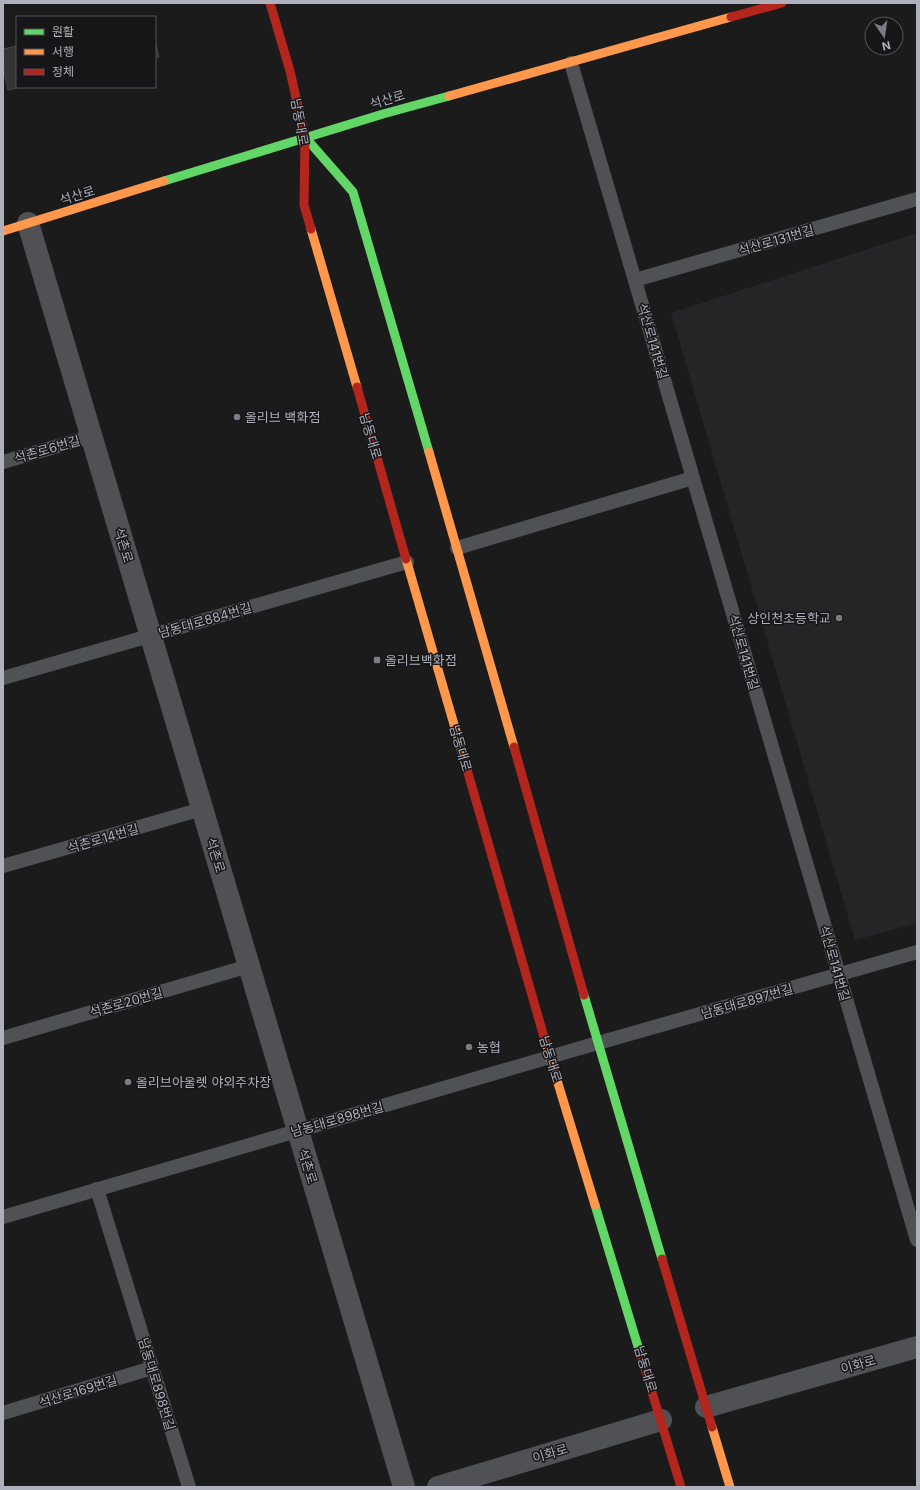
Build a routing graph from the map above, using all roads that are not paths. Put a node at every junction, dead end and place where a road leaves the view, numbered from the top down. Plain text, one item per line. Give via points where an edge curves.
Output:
1 (270, 3) edge
2 (782, 3) edge
3 (749, 8) edge
4 (571, 63) junction
5 (305, 137) junction
6 (917, 199) edge
7 (28, 223) junction
8 (3, 231) edge
9 (635, 280) junction
10 (92, 436) junction
11 (3, 462) edge
12 (694, 478) junction
13 (457, 548) junction
14 (407, 562) junction
15 (151, 636) junction
16 (3, 678) edge
17 (202, 809) junction
18 (3, 866) edge
19 (917, 952) edge
20 (249, 966) junction
21 (839, 975) junction
22 (3, 1038) edge
23 (598, 1043) junction
24 (576, 1049) joint
25 (550, 1057) junction
26 (298, 1130) junction
27 (98, 1189) junction
28 (3, 1216) edge
29 (917, 1240) edge
30 (917, 1347) edge
31 (152, 1368) junction
32 (706, 1407) junction
33 (3, 1413) edge
34 (661, 1420) junction
35 (189, 1487) edge
36 (404, 1487) edge
37 (438, 1487) edge
38 (681, 1487) edge
39 (730, 1487) edge

1 - 5 main road, 남동대로 via 290,71
2 - 3 main road, 석산로
3 - 4 main road, 석산로
4 - 5 main road, 석산로
4 - 9 lane, 석산로141번길
5 - 7 main road, 석산로
5 - 13 main road via 353,192
5 - 14 main road, 남동대로 via 304,204
6 - 9 lane, 석산로131번길
7 - 8 main road, 석산로
7 - 10 street, 석촌로
9 - 12 lane, 석산로141번길
10 - 11 lane, 석촌로6번길
10 - 15 street, 석촌로
12 - 13 lane
12 - 21 lane, 석산로141번길
13 - 23 main road
14 - 15 lane, 남동대로884번길
14 - 25 main road, 남동대로
15 - 16 lane, 남동대로884번길
15 - 17 street, 석촌로
17 - 18 lane, 석촌로14번길
17 - 20 street, 석촌로
19 - 21 lane, 남동대로897번길
20 - 22 lane, 석촌로20번길
20 - 26 street, 석촌로
21 - 23 lane, 남동대로897번길
21 - 29 lane, 석산로141번길
23 - 24 lane, 남동대로897번길
23 - 32 main road
24 - 25 lane, 남동대로898번길
25 - 26 lane, 남동대로898번길
25 - 34 main road, 남동대로
26 - 27 lane, 남동대로898번길
26 - 36 street, 석촌로
27 - 28 lane, 남동대로898번길
27 - 31 lane, 남동대로898번길
30 - 32 street, 이화로
31 - 33 lane, 석산로169번길
31 - 35 lane, 남동대로898번길
32 - 39 main road
34 - 37 street, 이화로
34 - 38 main road, 남동대로

